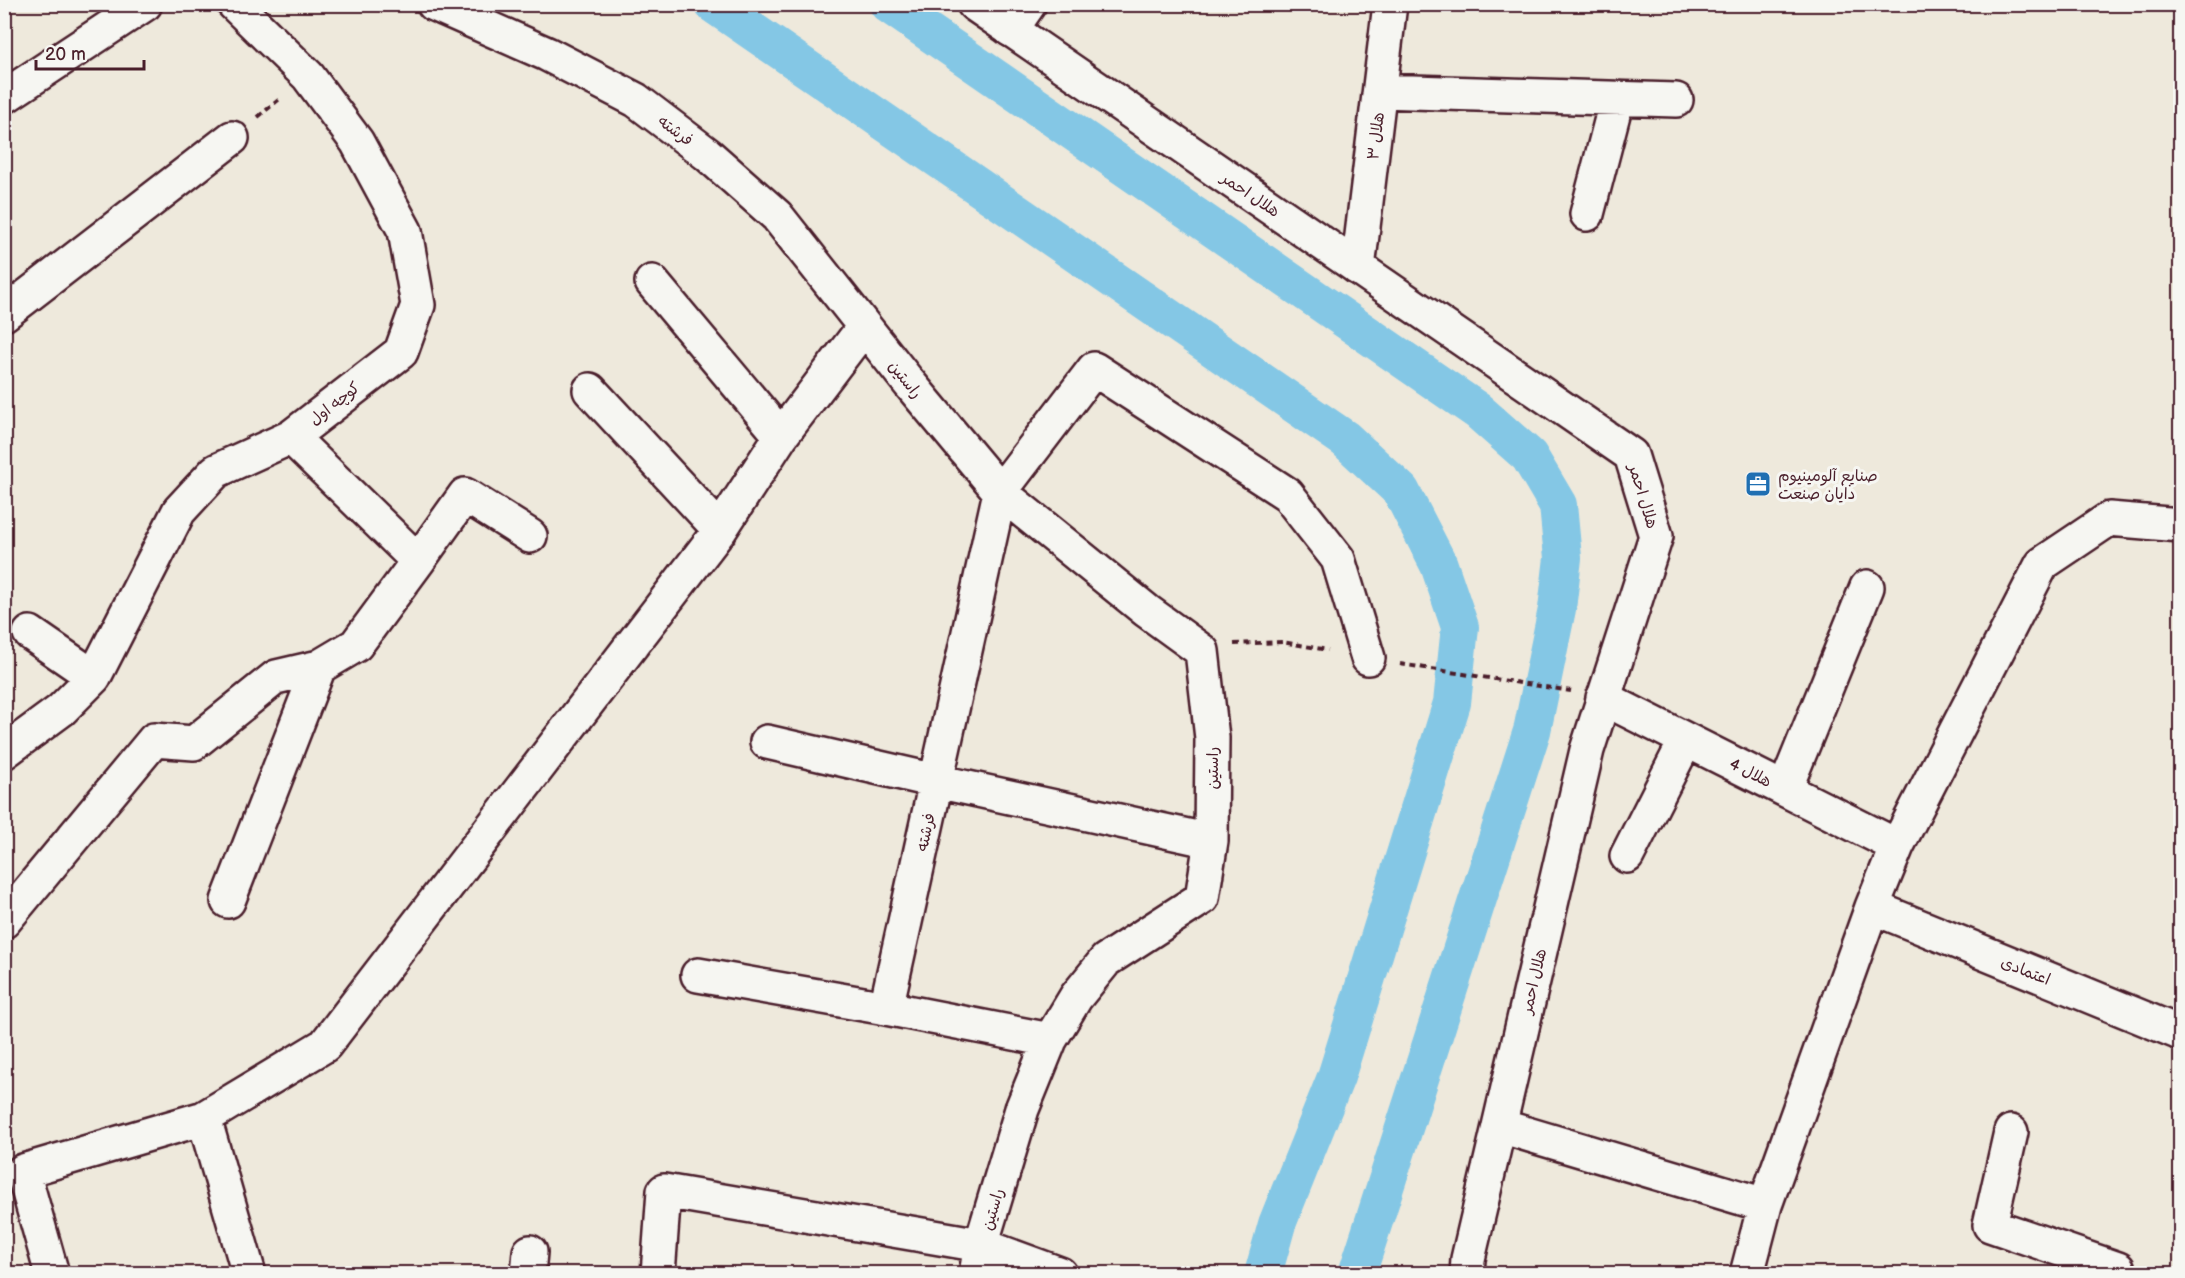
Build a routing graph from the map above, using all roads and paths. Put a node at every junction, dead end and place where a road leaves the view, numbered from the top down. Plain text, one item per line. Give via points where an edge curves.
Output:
1 (145, 4) edge
2 (234, 4) edge
3 (434, 4) edge
4 (974, 4) edge
5 (1381, 10) edge
6 (1020, 17) edge
7 (308, 76) junction
8 (1380, 91) junction
9 (4, 97) edge
10 (1617, 99) junction
11 (1676, 100) dead end
12 (232, 138) joint
13 (1587, 214) dead end
14 (1358, 268) junction
15 (652, 282) dead end
16 (4, 314) edge
17 (864, 327) junction
18 (590, 390) dead end
19 (781, 436) junction
20 (291, 437) junction
21 (1000, 492) junction
22 (2181, 525) edge
23 (720, 530) junction
24 (530, 536) dead end
25 (418, 561) junction
26 (1867, 587) dead end
27 (30, 633) dead end
28 (1202, 651) junction
29 (1368, 658) junction
30 (319, 667) junction
31 (94, 677) junction
32 (1562, 689) dead end
33 (1604, 699) junction
34 (1686, 740) junction
35 (767, 742) dead end
36 (4, 752) edge
37 (936, 782) junction
38 (1785, 789) junction
39 (1211, 841) junction
40 (1897, 846) junction
41 (1627, 856) dead end
42 (228, 901) dead end
43 (1872, 907) junction
44 (4, 921) edge
45 (698, 975) dead end
46 (886, 1008) junction
47 (2181, 1033) edge
48 (1050, 1040) junction
49 (204, 1118) junction
50 (1500, 1126) junction
51 (2011, 1132) dead end
52 (1765, 1205) junction
53 (979, 1259) edge
54 (52, 1274) edge
55 (249, 1274) edge
56 (658, 1274) edge
57 (1060, 1274) edge
58 (1467, 1274) edge
59 (1747, 1274) edge
60 (2117, 1274) edge

1 - 9 street
2 - 7 street, کوچه اول
3 - 17 street, فرشته via 547,54 636,100 707,154 777,216
4 - 6 street, هلال احمر
5 - 8 street, هلال ۳
6 - 14 street, هلال احمر
7 - 12 path
7 - 20 street, کوچه اول via 357,142 405,231 418,305 401,352
8 - 10 street
8 - 14 street, هلال ۳
10 - 11 street
10 - 13 street
12 - 16 street
14 - 33 street, هلال احمر via 1631,455 1656,536
15 - 19 street
17 - 19 street
17 - 21 street, راستین
18 - 23 street
19 - 23 street
20 - 25 street
20 - 31 street, کوچه اول via 216,471 179,511
21 - 28 street, راستین
21 - 29 street via 1094,369 1287,494 1338,559
21 - 37 street, فرشته
22 - 40 street via 2109,519 2042,564
23 - 49 street via 324,1045
24 - 25 street via 465,495
25 - 30 street via 356,645
26 - 38 street
27 - 31 street
28 - 29 path via 1234,644 1282,642
28 - 39 street, راستین via 1212,738
29 - 32 path
30 - 42 street
30 - 44 street via 276,677 194,743 154,740
31 - 36 street, کوچه اول via 61,710
33 - 34 street, هلال 4
33 - 50 street, هلال احمر via 1587,750
34 - 38 street, هلال 4
34 - 41 street
35 - 37 street
37 - 39 street
37 - 46 street, فرشته
38 - 40 street, هلال 4
39 - 48 street, راستین via 1202,898 1106,960 1076,997
40 - 43 street
43 - 47 street, اعتمادی
43 - 52 street
45 - 46 street
46 - 48 street
48 - 53 street, راستین via 1022,1109
49 - 54 street via 23,1171
49 - 55 street
50 - 52 street
50 - 58 street, هلال احمر
51 - 60 street via 1990,1226 2118,1269
52 - 59 street
53 - 56 street via 664,1191
53 - 57 street

